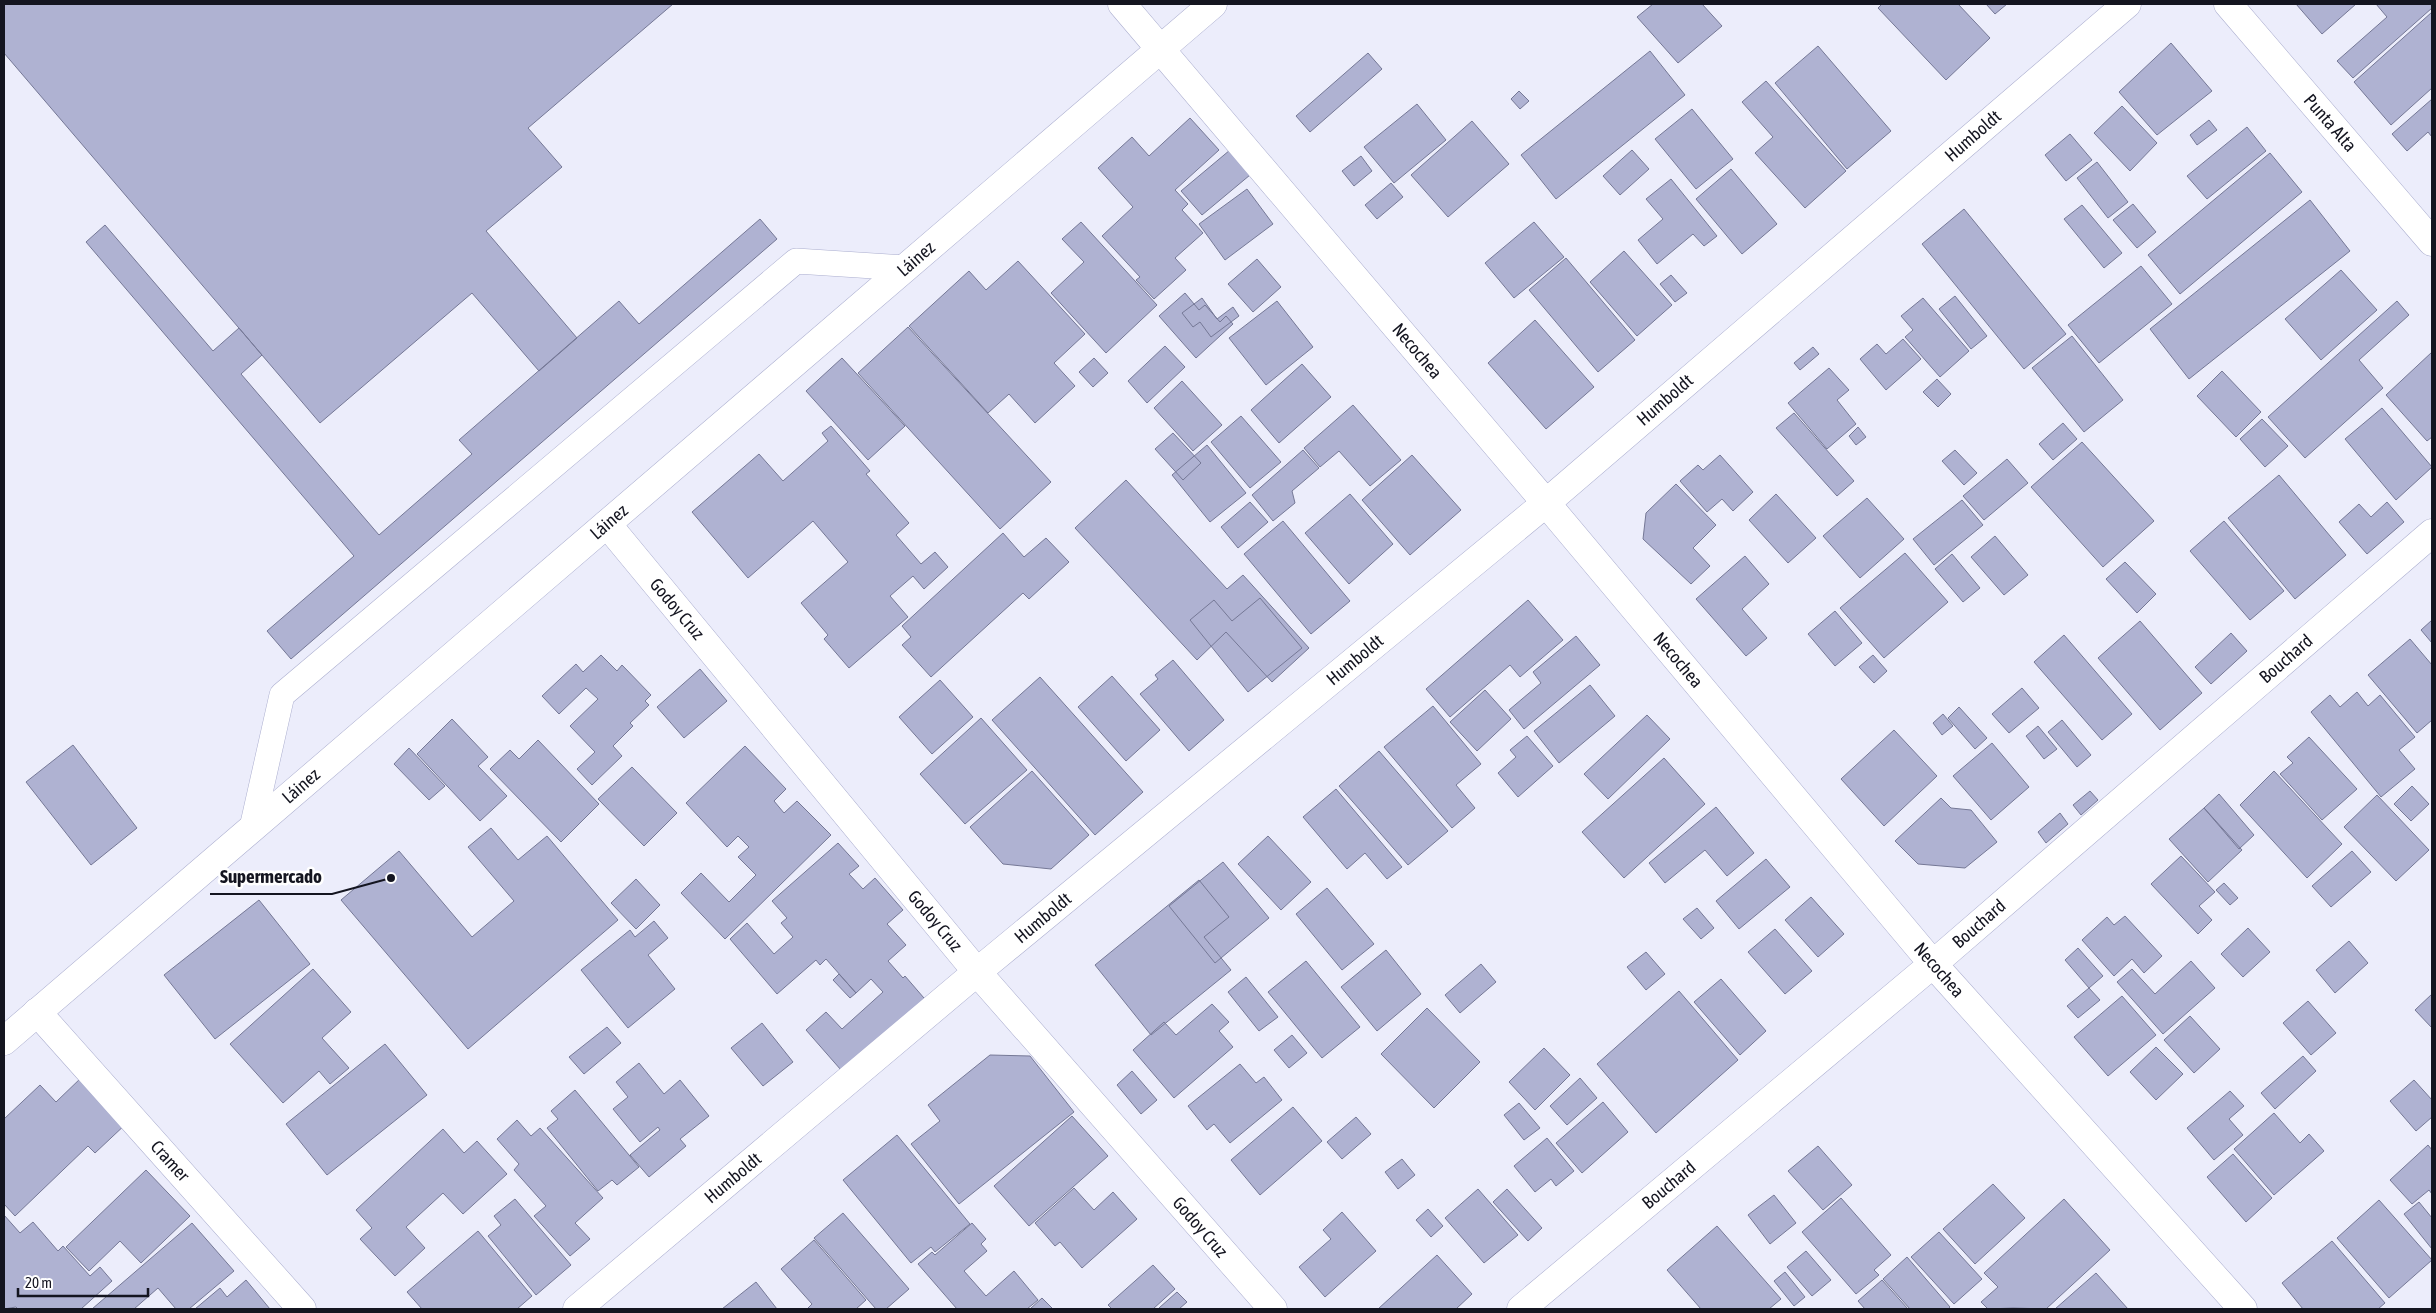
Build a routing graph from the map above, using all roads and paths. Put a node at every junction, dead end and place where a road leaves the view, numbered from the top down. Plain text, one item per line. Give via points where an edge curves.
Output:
1 (1122, 4) edge
2 (1213, 4) edge
3 (2127, 4) edge
4 (2228, 4) edge
5 (1161, 49) junction
6 (2432, 242) edge
7 (905, 268) junction
8 (1546, 503) junction
9 (606, 524) junction
10 (2432, 533) edge
11 (252, 828) junction
12 (1933, 964) junction
13 (977, 972) junction
14 (37, 1012) junction
15 (4, 1041) edge
16 (302, 1309) edge
17 (577, 1309) edge
18 (1273, 1309) edge
19 (1521, 1309) edge
20 (2243, 1309) edge

1 - 5 street, Necochea
2 - 5 street, Láinez
3 - 8 street, Humboldt
4 - 6 street, Punta Alta
5 - 7 street, Láinez
5 - 8 street, Necochea
7 - 9 street, Láinez
7 - 11 lane via 796,261 282,695
8 - 12 street, Necochea
8 - 13 street, Humboldt
9 - 11 street, Láinez
9 - 13 street, Godoy Cruz
10 - 12 street, Bouchard
11 - 14 street, Láinez
12 - 19 street, Bouchard
12 - 20 street, Necochea
13 - 17 street, Humboldt
13 - 18 street, Godoy Cruz
14 - 15 street, Láinez
14 - 16 street, Cramer

